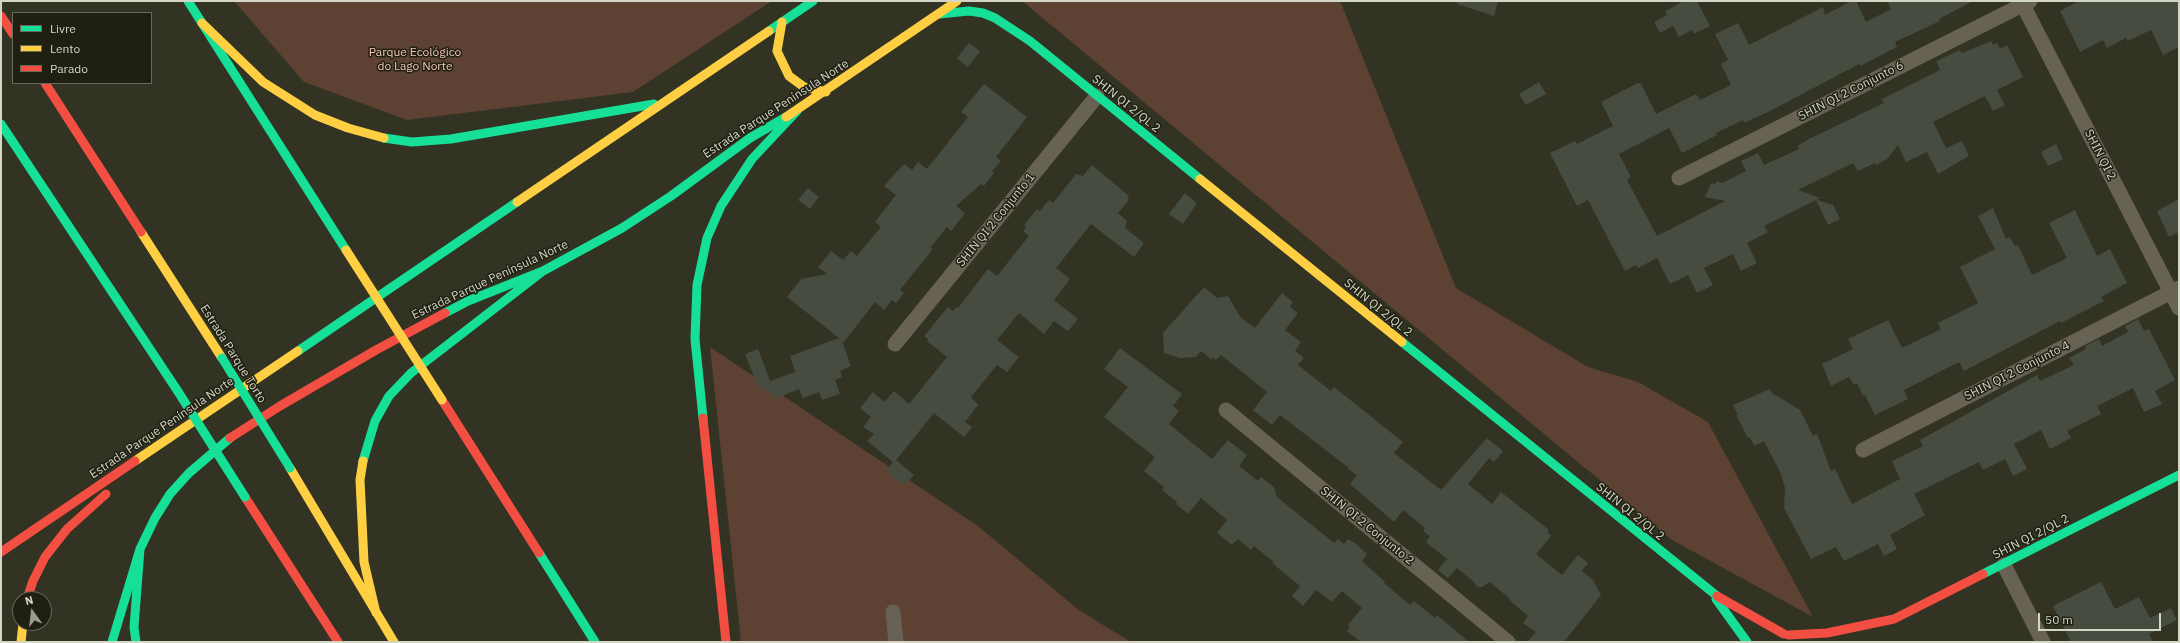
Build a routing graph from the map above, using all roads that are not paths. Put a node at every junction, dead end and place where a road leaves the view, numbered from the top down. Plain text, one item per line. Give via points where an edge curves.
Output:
1 (188, 1) edge
2 (813, 1) edge
3 (957, 1) edge
4 (2025, 2) edge
5 (939, 14) junction
6 (1007, 15) dead end
7 (1, 16) edge
8 (782, 22) junction
9 (202, 23) junction
10 (12, 32) edge
11 (1030, 41) junction
12 (46, 84) edge
13 (826, 92) junction
14 (1097, 96) junction
15 (660, 103) junction
16 (797, 111) junction
17 (1, 124) edge
18 (1679, 178) dead end
19 (543, 271) junction
20 (2175, 290) edge
21 (2179, 308) edge
22 (895, 344) dead end
23 (1226, 410) dead end
24 (165, 440) junction
25 (1863, 450) dead end
26 (2179, 475) edge
27 (140, 548) junction
28 (1, 552) edge
29 (2004, 565) junction
30 (29, 591) edge
31 (1712, 593) junction
32 (893, 612) dead end
33 (376, 613) junction
34 (1894, 619) junction
35 (22, 631) edge
36 (1876, 634) dead end
37 (1786, 635) junction
38 (1770, 638) dead end
39 (21, 642) edge
40 (112, 642) edge
41 (136, 642) edge
42 (338, 642) edge
43 (394, 642) edge
44 (595, 642) edge
45 (726, 642) edge
46 (896, 642) edge
47 (1508, 642) edge
48 (1747, 642) edge
49 (1800, 642) edge
50 (2043, 642) edge

1 - 9 main road
2 - 8 main road, Estrada Parque Península Norte
3 - 5 main road, Estrada Parque Península Norte
4 - 18 street, SHIN QI 2 Conjunto 6
4 - 20 street, SHIN QI 2
5 - 11 main road, SHIN QI 2/QL 2 via 969,11 983,13
5 - 13 main road, Estrada Parque Península Norte
6 - 11 main road, SHIN QI 2/QL 2
7 - 10 main road
8 - 13 main road via 777,51 789,76 804,88
8 - 15 main road, Estrada Parque Península Norte
9 - 15 main road via 263,82 286,98 315,115 381,138 412,142 451,139
9 - 44 main road, bridge
11 - 14 main road, SHIN QI 2/QL 2
12 - 33 main road, Estrada Parque Torto, bridge via 222,358
13 - 16 main road, Estrada Parque Península Norte
14 - 22 street, SHIN QI 2 Conjunto 1
14 - 31 main road, SHIN QI 2/QL 2
15 - 24 main road, Estrada Parque Península Norte
16 - 19 main road, Estrada Parque Península Norte via 750,138 671,196 622,228
16 - 45 main road via 752,159 721,206 707,238 697,285 695,339
17 - 42 main road, bridge via 177,390
19 - 27 main road, Estrada Parque Península Norte via 468,301 376,350 226,441 189,473 170,494
19 - 33 main road via 411,373 389,396 375,421 365,452 360,480 364,562
20 - 21 street, SHIN QI 2
20 - 25 street, SHIN QI 2 Conjunto 4
23 - 47 street, SHIN QI 2 Conjunto 2
24 - 28 main road, Estrada Parque Península Norte
24 - 30 main road via 67,529 45,557
26 - 29 main road, SHIN QI 2/QL 2
27 - 40 main road, Estrada Parque Península Norte
27 - 41 main road via 134,627
29 - 34 main road, SHIN QI 2/QL 2
29 - 50 street
31 - 37 main road, SHIN QI 2/QL 2
31 - 48 main road, SHIN QI 2/QL 2
32 - 46 street
33 - 43 main road, Estrada Parque Torto
34 - 36 main road, SHIN QI 2/QL 2
34 - 37 main road, SHIN QI 2/QL 2 via 1827,633
35 - 39 main road
37 - 38 main road
37 - 49 main road

